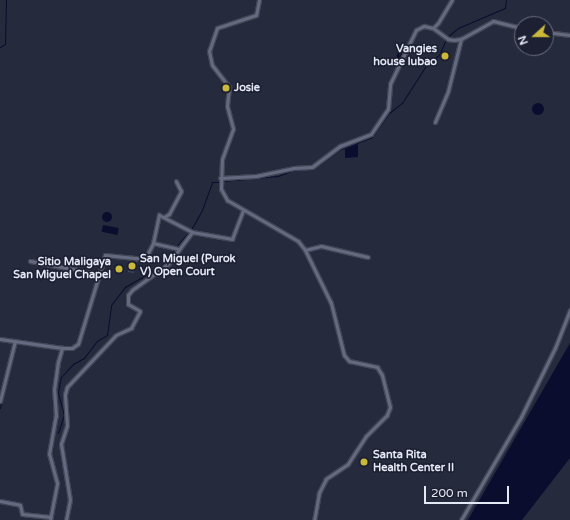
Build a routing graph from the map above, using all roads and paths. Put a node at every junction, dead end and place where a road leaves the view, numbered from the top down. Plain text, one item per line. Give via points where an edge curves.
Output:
1 (258, 0) edge
2 (452, 0) edge
3 (514, 26) edge
4 (433, 28) junction
5 (554, 33) edge
6 (570, 36) edge
7 (460, 39) junction
8 (435, 122) dead end
9 (220, 178) junction
10 (176, 181) dead end
11 (243, 211) junction
12 (164, 217) junction
13 (192, 232) junction
14 (153, 243) junction
15 (176, 249) junction
16 (305, 250) junction
17 (368, 257) dead end
18 (30, 261) dead end
19 (99, 274) junction
20 (570, 310) edge
21 (0, 339) edge
22 (15, 341) junction
23 (62, 348) junction
24 (0, 401) edge
25 (0, 501) edge
26 (50, 518) edge
27 (66, 520) edge
28 (314, 520) edge
29 (461, 520) edge

1 - 9 street via 256,15 217,28 209,51 212,65 229,87 227,106 233,129 222,158
2 - 4 street via 441,21
3 - 7 street via 493,21
4 - 7 street via 448,39
4 - 9 street via 424,26 416,30 390,84 388,109 371,134 340,146 312,167 293,168 256,176
5 - 6 street
7 - 8 street via 450,86
9 - 11 street via 224,196
10 - 12 street via 181,191 169,214
11 - 13 street via 232,239
11 - 16 street via 298,241
12 - 13 street
12 - 14 street via 158,216
13 - 15 street
14 - 15 street
14 - 19 street via 148,257 142,260 105,255
15 - 27 street via 168,264 136,286 128,295 128,304 140,310 130,330 116,335 65,390 67,425 61,444 70,500
16 - 17 street via 321,246
16 - 28 street via 331,303 344,355 349,361 377,367 382,375 390,407 387,415 366,436 348,464 326,479 319,493
18 - 19 street
19 - 23 street via 78,344 72,348
20 - 29 street via 555,348 521,417
21 - 22 street
22 - 23 street
22 - 24 street
23 - 26 street via 54,390 56,416 49,454 57,484
25 - 26 street via 20,505 22,514

